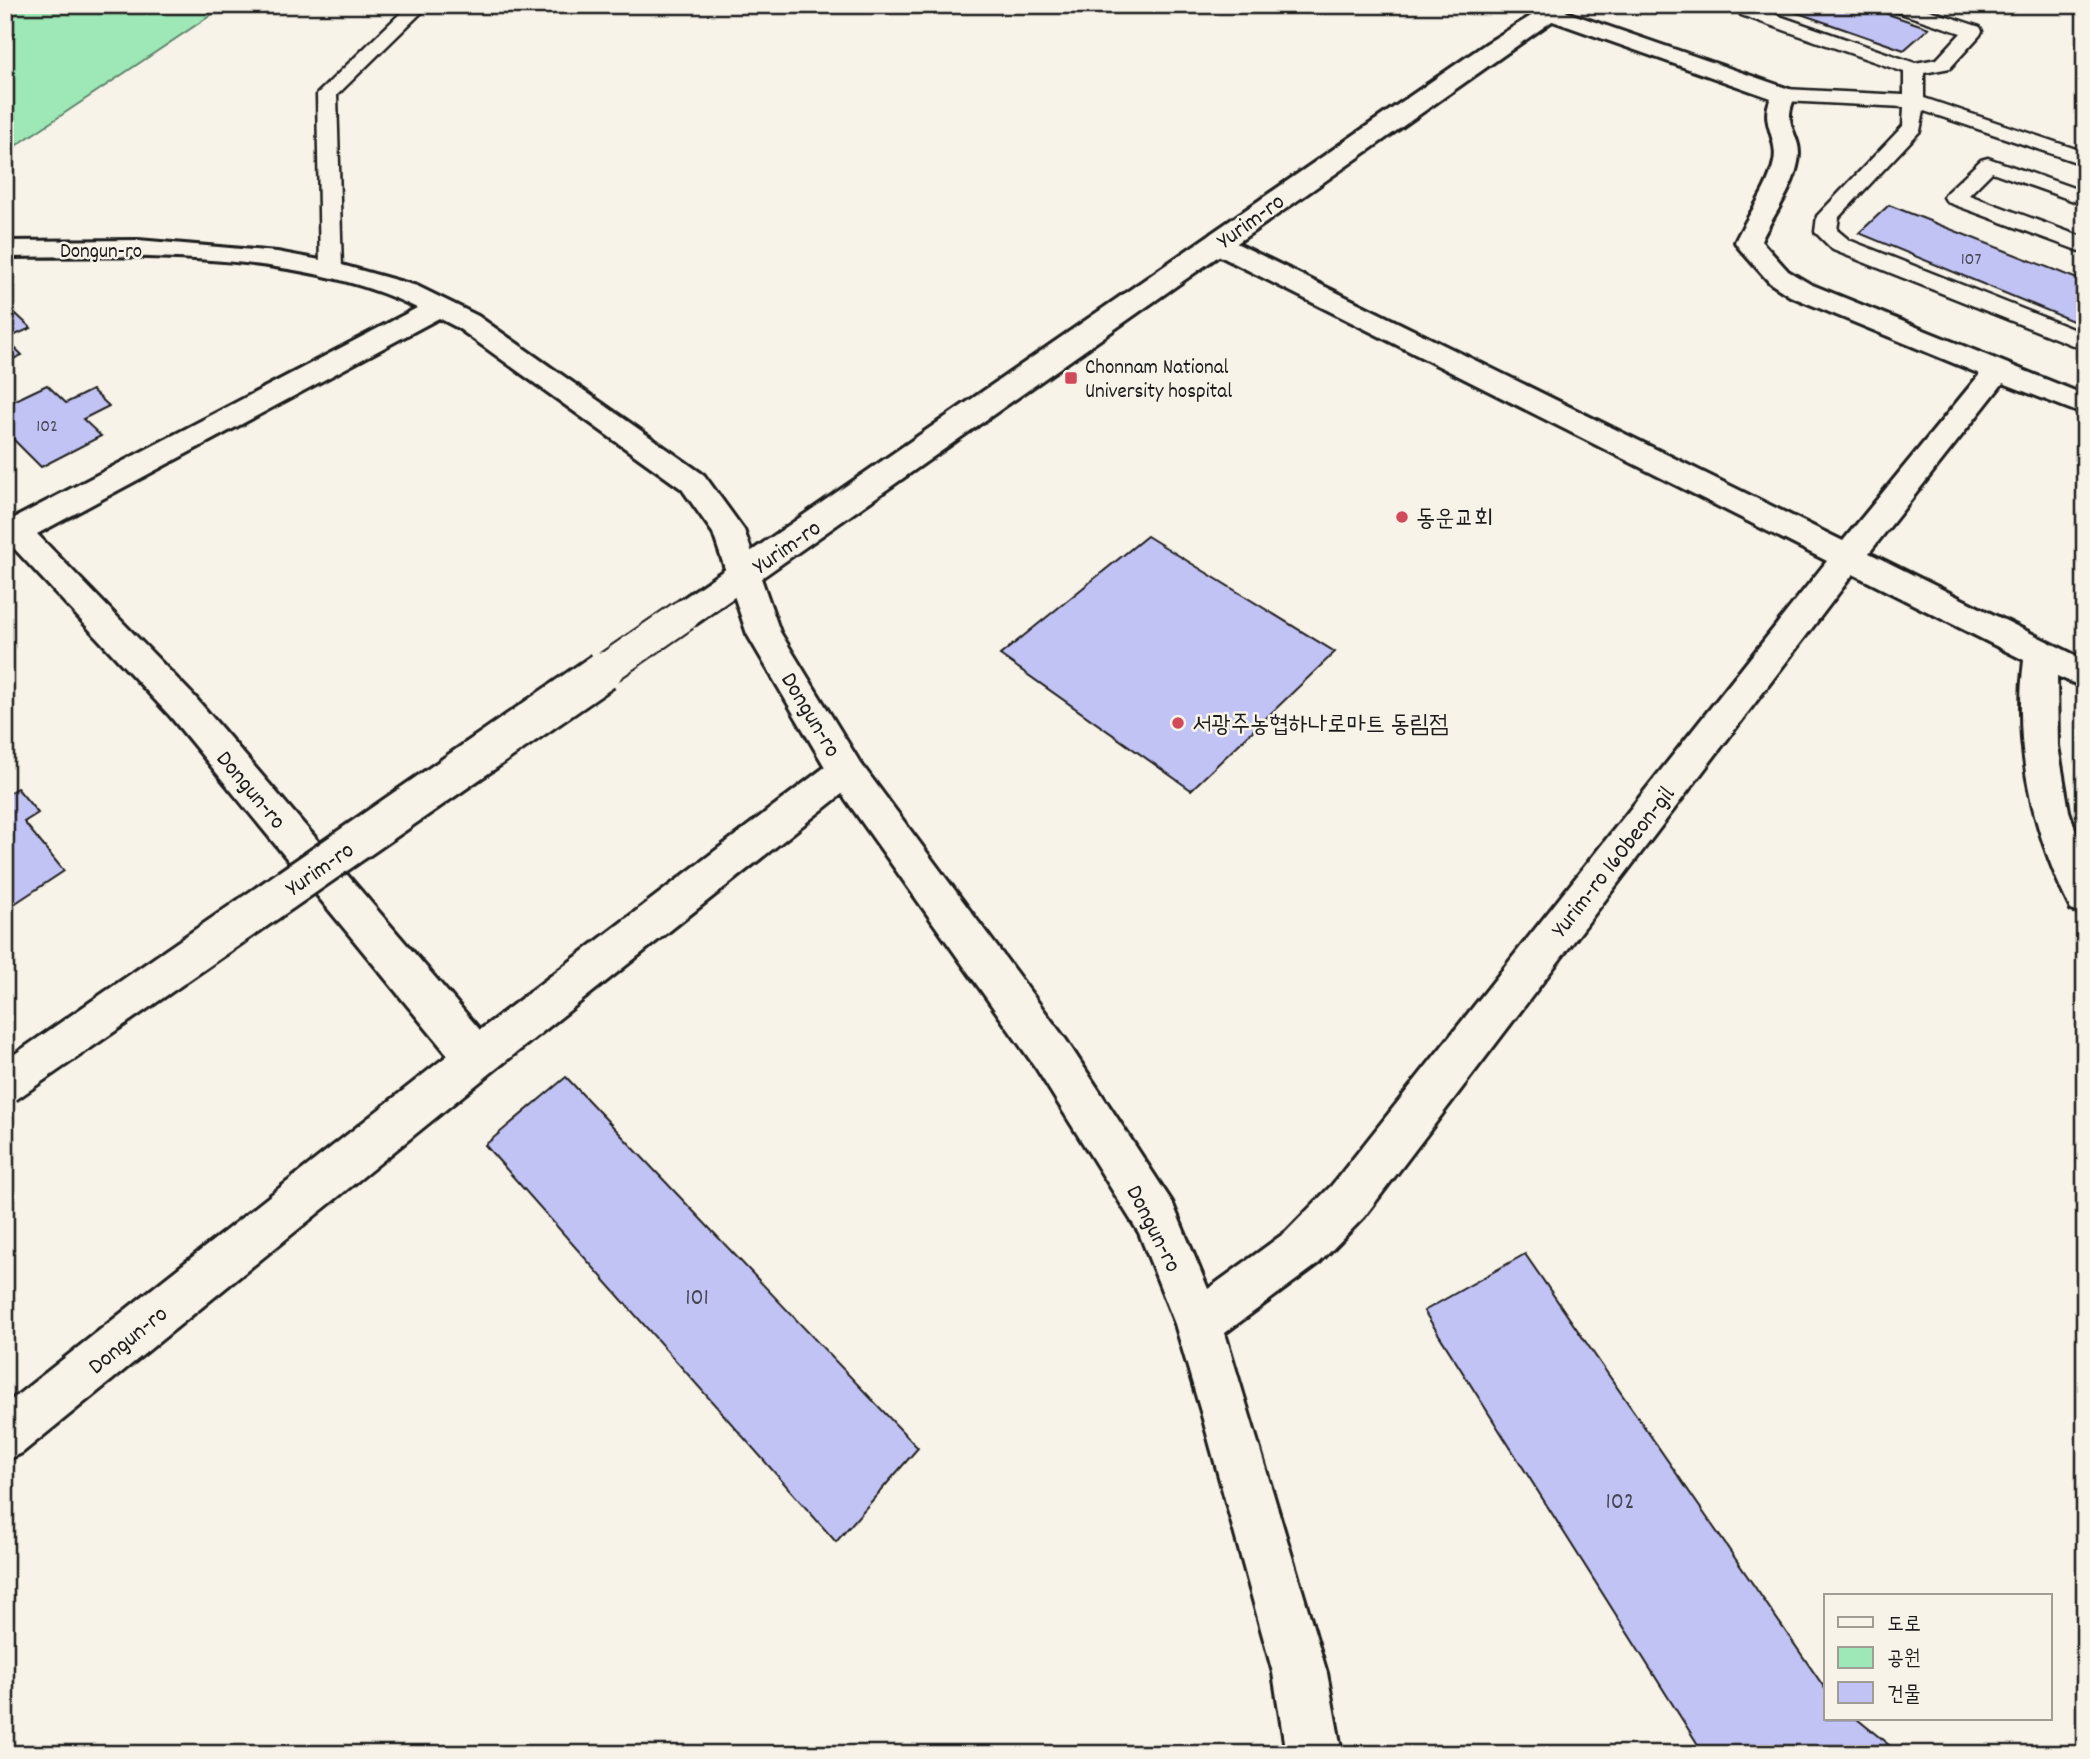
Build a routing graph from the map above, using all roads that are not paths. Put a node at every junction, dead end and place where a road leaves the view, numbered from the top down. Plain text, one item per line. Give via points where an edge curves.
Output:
1 (420, 5) edge
2 (1895, 5) edge
3 (1558, 9) edge
4 (1748, 11) dead end
5 (1914, 69) junction
6 (1784, 95) junction
7 (1914, 101) junction
8 (2085, 159) edge
9 (2085, 199) edge
10 (1217, 244) junction
11 (2085, 246) edge
12 (5, 249) edge
13 (331, 270) junction
14 (441, 306) junction
15 (2085, 343) edge
16 (1997, 370) junction
17 (2085, 406) edge
18 (11, 534) edge
19 (1848, 557) junction
20 (744, 574) junction
21 (2042, 653) junction
22 (2085, 674) edge
23 (846, 771) junction
24 (2085, 898) edge
25 (477, 1058) junction
26 (5, 1084) edge
27 (1199, 1324) junction
28 (5, 1436) edge
29 (1314, 1754) edge

1 - 13 lane via 327,93
2 - 5 lane via 1973,31 1943,64
3 - 6 street
3 - 10 street, Yurim-ro via 1495,48
4 - 5 lane
5 - 7 lane
6 - 7 lane
6 - 16 street via 1775,120 1788,156 1748,242 1779,277 1800,290
7 - 8 lane
7 - 15 lane via 1913,127 1828,216 1826,232 1841,245
9 - 11 lane via 1988,164 1955,197
10 - 19 street
10 - 20 street, Yurim-ro
12 - 13 street, Dongun-ro via 138,248 277,260
13 - 14 street, Dongun-ro
14 - 18 street, Dongun-ro
14 - 20 street, Dongun-ro via 693,482 728,530
16 - 17 street
16 - 19 street, Yurim-ro 160beon-gil
18 - 25 street, Dongun-ro via 182,706
19 - 21 street
19 - 27 street, Yurim-ro 160beon-gil via 1348,1201 1302,1248
20 - 23 street, Dongun-ro via 764,634
20 - 26 street, Yurim-ro, bridge
21 - 22 street
21 - 24 street via 2036,690 2050,816
23 - 25 street, Dongun-ro
23 - 27 street, Dongun-ro via 1051,1054 1156,1218
25 - 28 street, Dongun-ro
27 - 29 street, Dongun-ro via 1300,1674

